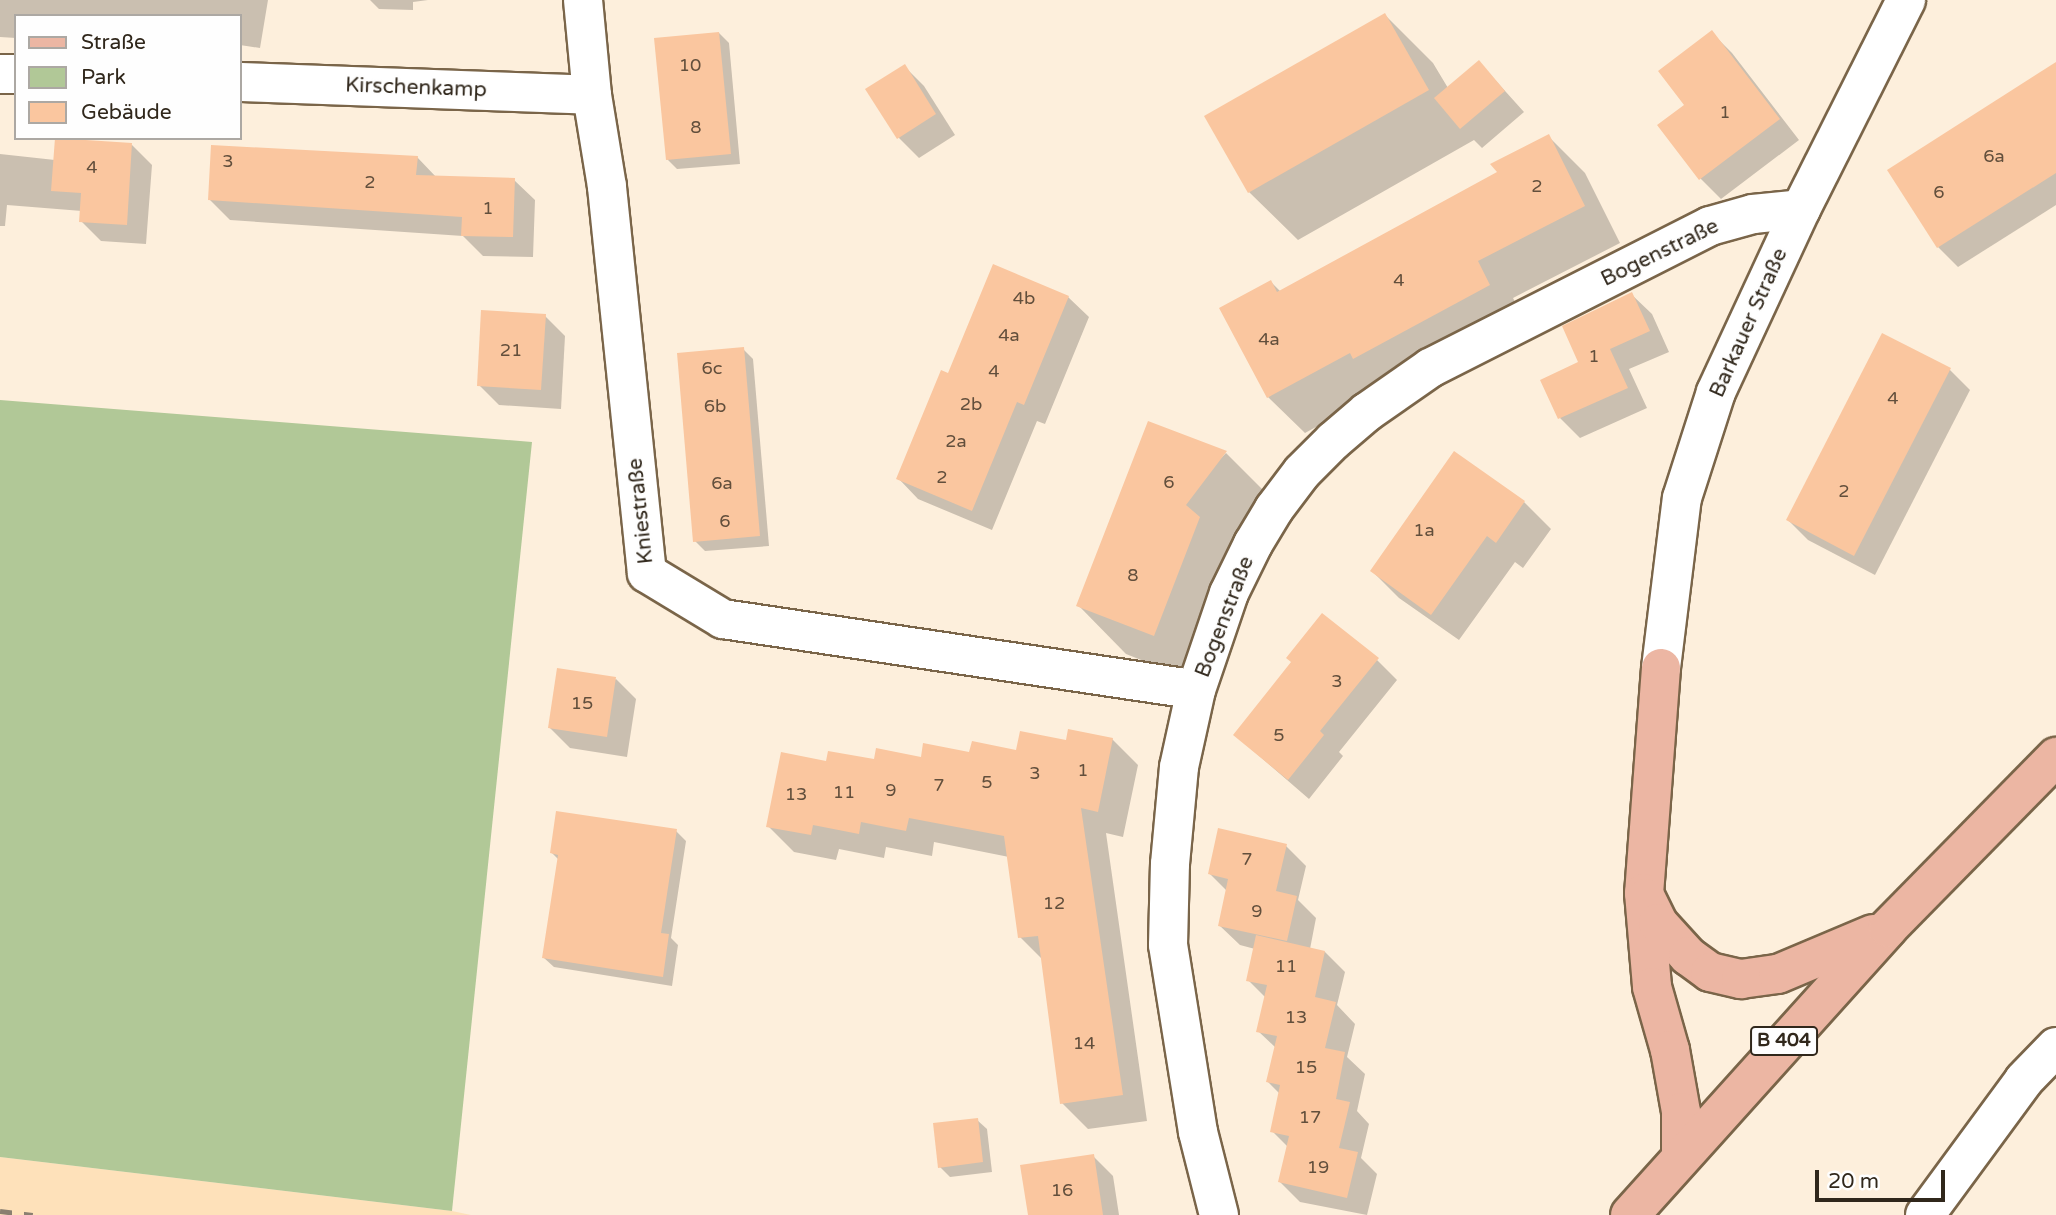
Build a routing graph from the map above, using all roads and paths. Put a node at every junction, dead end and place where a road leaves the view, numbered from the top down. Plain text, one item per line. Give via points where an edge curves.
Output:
1 (583, 0) edge
2 (1906, 0) edge
3 (242, 82) edge
4 (592, 94) junction
5 (1801, 209) junction
6 (1661, 668) joint
7 (1196, 690) junction
8 (2056, 757) edge
9 (1644, 892) junction
10 (1888, 928) junction
11 (2056, 1046) edge
12 (1681, 1155) junction
13 (1219, 1215) edge
14 (1630, 1215) edge
15 (1925, 1215) edge

1 - 4 street
2 - 5 street, Barkauer Straße
3 - 4 street, Kirschenkamp
4 - 7 street, Kniestraße via 607,187 647,573 723,619
5 - 6 street, Barkauer Straße via 1716,392 1695,451 1682,498
5 - 7 street, Bogenstraße via 1754,214 1710,226 1430,368 1367,412 1302,472 1274,509 1229,593
6 - 9 main road
7 - 13 street, Bogenstraße via 1174,807 1168,945 1198,1132
8 - 10 main road, B 404
9 - 10 main road via 1658,923 1688,956 1710,972 1741,979 1800,967
9 - 12 main road via 1652,987 1681,1112
10 - 12 main road, B 404
11 - 15 street via 2024,1080
12 - 14 main road, B 404

